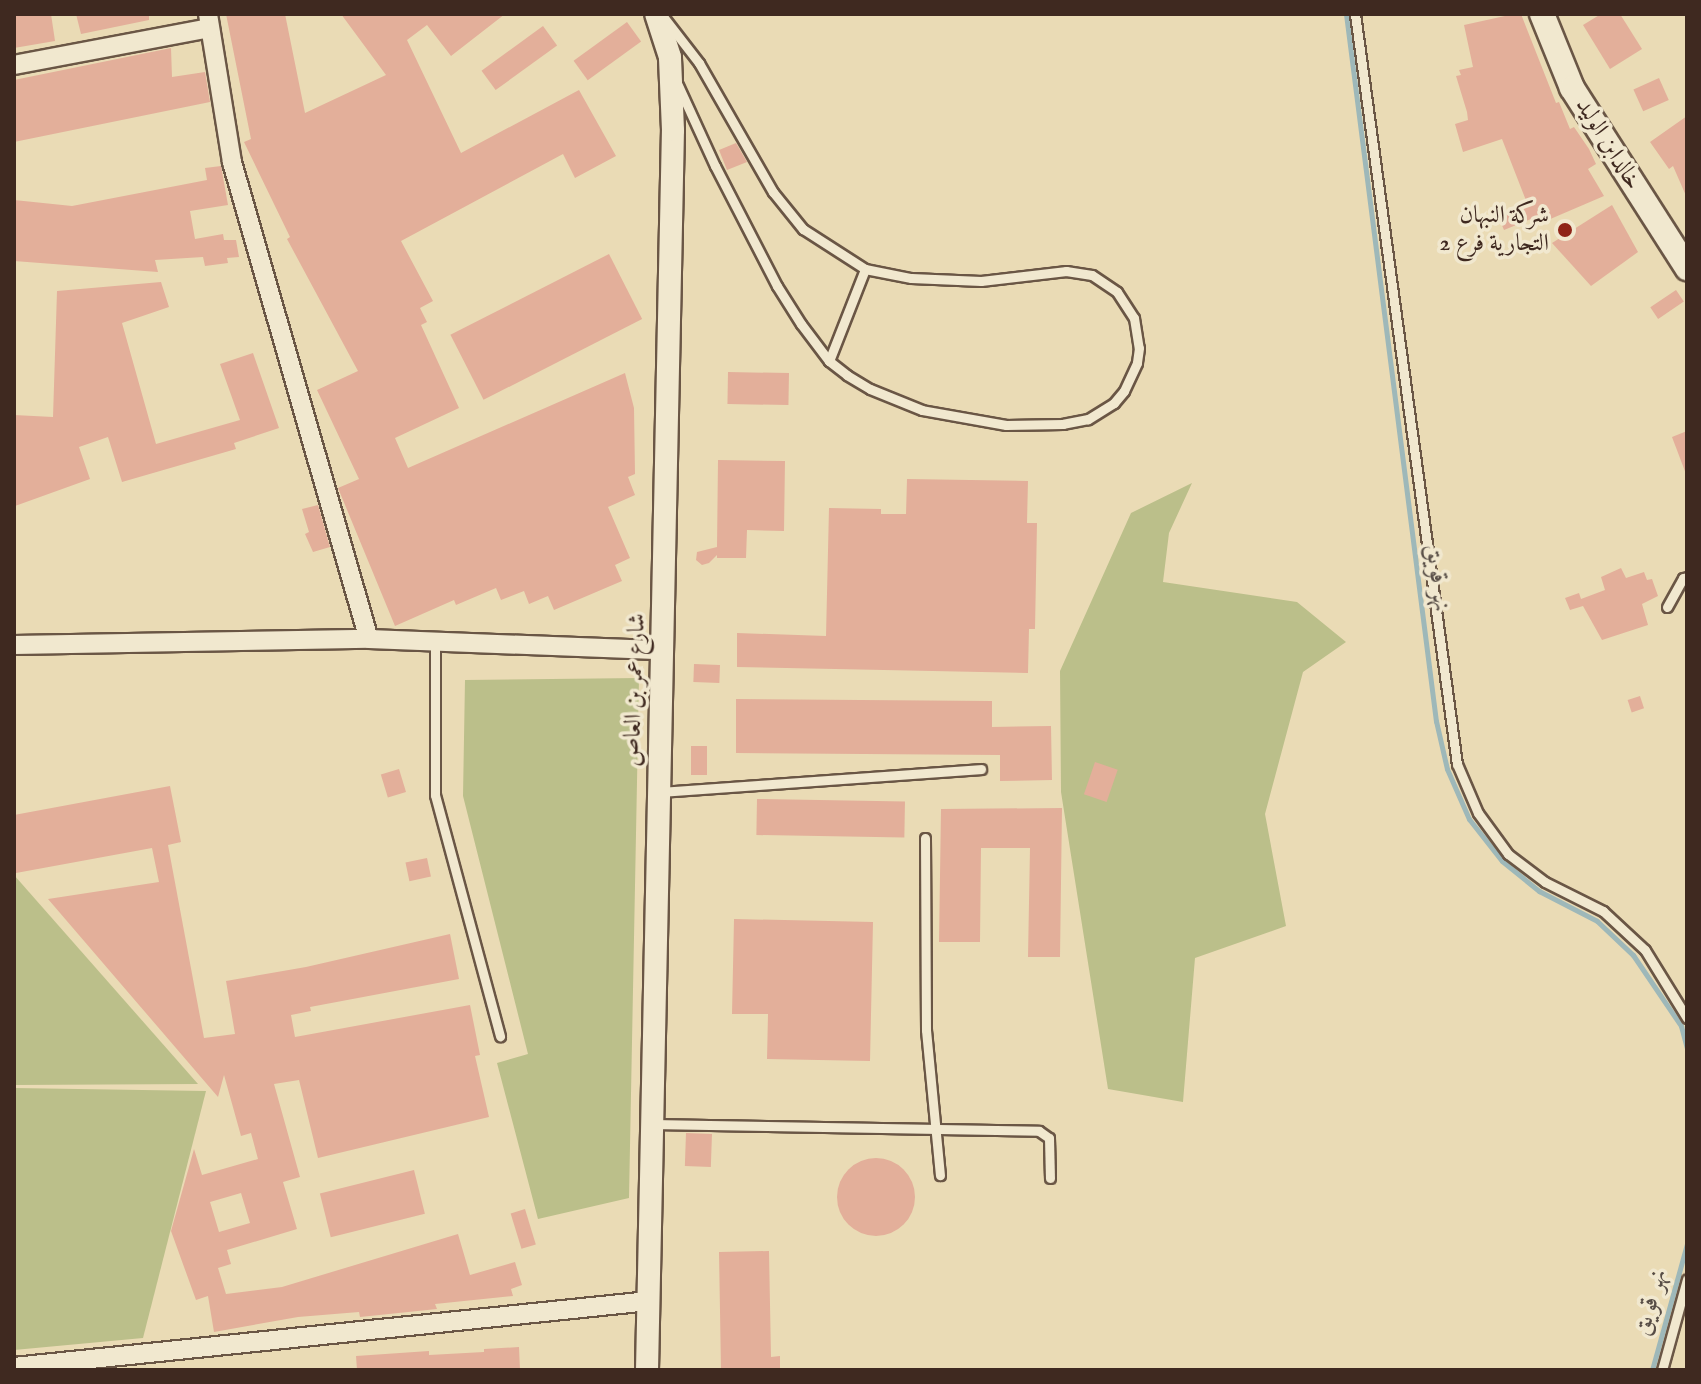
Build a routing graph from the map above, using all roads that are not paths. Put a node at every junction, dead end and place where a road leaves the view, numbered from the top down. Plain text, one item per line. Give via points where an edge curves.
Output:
1 (658, 14) edge
2 (1355, 14) edge
3 (1542, 14) edge
4 (209, 21) edge
5 (14, 65) edge
6 (672, 71) junction
7 (1687, 268) edge
8 (865, 269) junction
9 (829, 361) junction
10 (1687, 577) edge
11 (1667, 607) dead end
12 (369, 639) junction
13 (435, 644) junction
14 (14, 645) edge
15 (662, 650) junction
16 (981, 769) dead end
17 (658, 793) junction
18 (925, 838) dead end
19 (1687, 1018) edge
20 (500, 1036) dead end
21 (652, 1124) junction
22 (934, 1126) junction
23 (940, 1175) dead end
24 (1050, 1178) dead end
25 (1687, 1279) edge
26 (649, 1301) junction
27 (14, 1367) edge
28 (647, 1370) edge
29 (1662, 1370) edge

1 - 6 street, شارع عمر بن العاص
1 - 8 lane via 699,63 787,211 820,243
2 - 19 lane via 1457,764 1478,813 1508,854 1545,882 1603,911 1645,950
3 - 7 main road, خالدابن الوليد via 1572,88
4 - 5 street
4 - 12 street via 232,162
6 - 9 lane via 756,247
6 - 15 street, شارع عمر بن العاص
8 - 9 lane
8 - 9 lane via 957,281 1066,271 1092,275 1117,292 1134,318 1139,348 1132,378 1114,403 1088,419 1006,425 950,417 896,401
10 - 11 lane
12 - 13 street
12 - 14 street
13 - 15 street
13 - 20 lane via 435,795
15 - 17 street, شارع عمر بن العاص
16 - 17 lane
17 - 21 street, شارع عمر بن العاص
18 - 22 lane via 926,1030
21 - 22 lane
21 - 26 street, شارع عمر بن العاص
22 - 23 lane
22 - 24 lane via 1045,1133
25 - 29 lane
26 - 27 street
26 - 28 street, شارع عمر بن العاص

